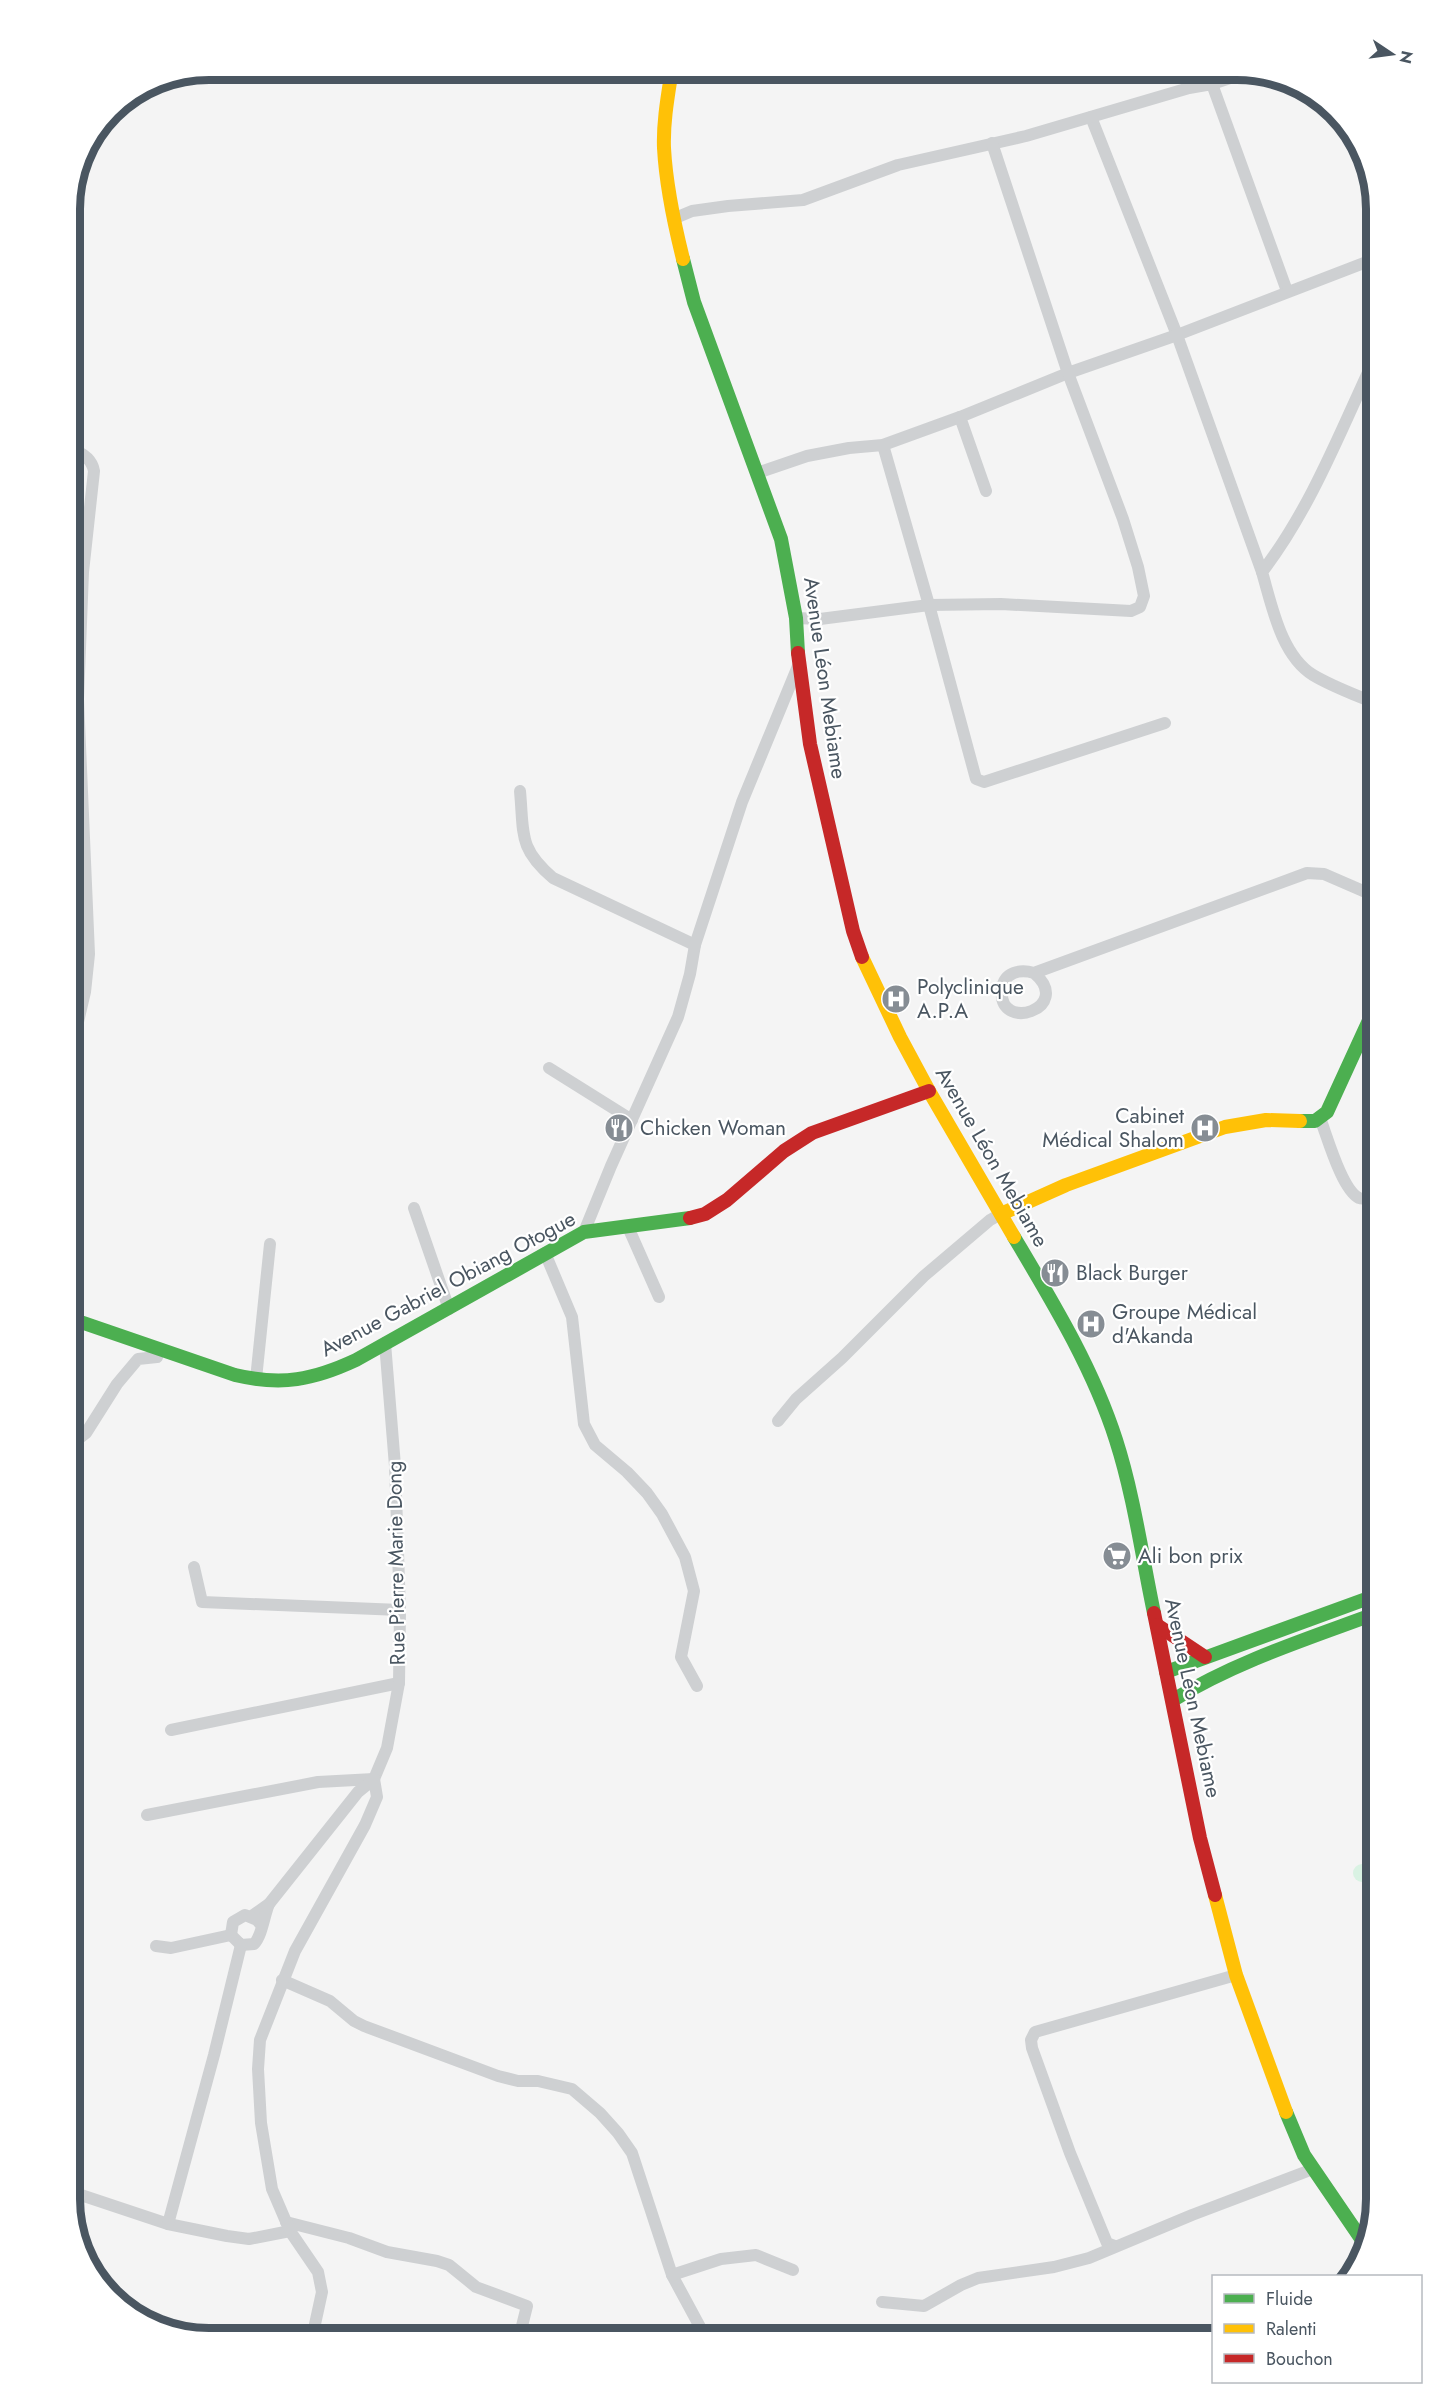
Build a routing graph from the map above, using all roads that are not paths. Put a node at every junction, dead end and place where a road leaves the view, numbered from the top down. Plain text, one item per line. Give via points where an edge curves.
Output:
1 (670, 80) edge
2 (1223, 80) edge
3 (1212, 84) junction
4 (1091, 117) junction
5 (992, 143) junction
6 (673, 219) junction
7 (1366, 262) edge
8 (1287, 291) junction
9 (1177, 335) junction
10 (1068, 373) junction
11 (1366, 376) edge
12 (960, 417) junction
13 (883, 445) junction
14 (80, 454) edge
15 (757, 473) junction
16 (986, 491) dead end
17 (1262, 572) junction
18 (929, 604) junction
19 (796, 618) junction
20 (80, 648) edge
21 (799, 665) junction
22 (1366, 699) edge
23 (1165, 723) dead end
24 (80, 740) edge
25 (520, 791) dead end
26 (1366, 892) edge
27 (695, 945) junction
28 (1034, 973) dead end
29 (80, 1008) edge
30 (1366, 1027) edge
31 (549, 1068) dead end
32 (929, 1091) junction
33 (1320, 1118) junction
34 (632, 1120) junction
35 (1366, 1198) edge
36 (414, 1208) dead end
37 (1001, 1214) junction
38 (628, 1227) junction
39 (584, 1232) junction
40 (270, 1244) dead end
41 (545, 1253) junction
42 (660, 1297) dead end
43 (449, 1309) junction
44 (80, 1322) edge
45 (385, 1343) junction
46 (159, 1350) junction
47 (256, 1379) junction
48 (778, 1421) dead end
49 (80, 1438) edge
50 (194, 1567) dead end
51 (1366, 1599) edge
52 (400, 1610) junction
53 (1366, 1617) edge
54 (1157, 1625) junction
55 (1205, 1657) junction
56 (1166, 1672) junction
57 (399, 1683) junction
58 (697, 1686) dead end
59 (1173, 1700) junction
60 (171, 1730) dead end
61 (374, 1779) junction
62 (147, 1815) dead end
63 (269, 1904) junction
64 (252, 1916) junction
65 (261, 1925) junction
66 (231, 1935) junction
67 (241, 1945) junction
68 (156, 1946) dead end
69 (1236, 1975) junction
70 (282, 1980) junction
71 (1313, 2169) junction
72 (80, 2195) edge
73 (168, 2224) junction
74 (288, 2227) junction
75 (1360, 2238) edge
76 (1115, 2246) junction
77 (793, 2270) dead end
78 (672, 2275) junction
79 (882, 2302) dead end
80 (314, 2327) edge
81 (522, 2327) edge
82 (700, 2327) edge

1 - 6 street, Avenue Léon Mebiame via 664,148
2 - 3 street
3 - 4 street
3 - 8 street
4 - 5 street
4 - 9 street
5 - 6 street via 898,165 803,200 692,211
5 - 10 street
6 - 15 street, Avenue Léon Mebiame via 694,302
7 - 8 street
8 - 9 street
9 - 10 street
9 - 17 street
10 - 12 street
10 - 18 street via 1124,519 1143,585 1140,607 1131,611
11 - 17 street via 1304,506
12 - 13 street
12 - 16 street
13 - 15 street via 807,456
13 - 18 street
14 - 20 street via 93,463 94,471 83,572
15 - 19 street, Avenue Léon Mebiame via 781,538
17 - 22 street via 1293,655 1314,675
18 - 19 street via 820,619
18 - 23 street via 978,781
19 - 21 street, Avenue Léon Mebiame
21 - 27 street via 742,802
21 - 32 street, Avenue Léon Mebiame via 817,777 849,917 880,999
24 - 29 street via 89,924 88,970
25 - 27 street via 525,846 537,865 553,878
26 - 28 street via 1324,874 1306,873
27 - 34 street via 678,1017
30 - 33 street via 1327,1112
31 - 34 street
32 - 37 street, Avenue Léon Mebiame
32 - 38 street, Avenue Gabriel Obiang Otogue via 812,1133 705,1214
33 - 35 street via 1347,1186 1357,1197
33 - 37 street via 1255,1121 1225,1127 1066,1185
34 - 39 street
36 - 43 street
37 - 48 street via 924,1276
37 - 54 street, Avenue Léon Mebiame via 1076,1349 1110,1425
38 - 39 street, Avenue Gabriel Obiang Otogue
38 - 42 street
39 - 41 street, Avenue Gabriel Obiang Otogue
40 - 47 street
41 - 43 street, Avenue Gabriel Obiang Otogue
41 - 58 street via 572,1317 584,1424 595,1445 647,1493 685,1557 694,1591 681,1657
43 - 45 street, Avenue Gabriel Obiang Otogue
44 - 46 street, Avenue Gabriel Obiang Otogue
45 - 47 street, Avenue Gabriel Obiang Otogue via 333,1371 309,1378
45 - 52 street, Rue Pierre Marie Dong via 395,1466
46 - 47 street, Avenue Gabriel Obiang Otogue
46 - 49 street via 157,1357 138,1359
50 - 52 street via 202,1602
51 - 55 street
52 - 57 street, Rue Pierre Marie Dong
53 - 59 street via 1230,1668
54 - 55 street
54 - 56 street, Avenue Léon Mebiame
55 - 56 street
56 - 59 street, Avenue Léon Mebiame
57 - 60 street
57 - 61 street, Rue Pierre Marie Dong via 387,1748
59 - 69 street, Avenue Léon Mebiame via 1209,1879
61 - 62 street via 307,1784
61 - 63 street via 358,1792
61 - 70 street via 377,1797 365,1825
63 - 64 street
63 - 65 street
64 - 65 street
64 - 66 street via 238,1917
65 - 67 street via 259,1939 248,1946
66 - 67 street
66 - 68 street via 171,1948
67 - 73 street
69 - 71 street, Avenue Léon Mebiame via 1291,2125
69 - 76 street via 1035,2032 1033,2036 1032,2048 1070,2153 1107,2243
70 - 74 street via 260,2040 258,2069 269,2176
70 - 78 street via 330,2001 364,2026 498,2076 557,2085 582,2097 632,2153
71 - 75 street, Avenue Léon Mebiame
71 - 76 street
72 - 73 street
73 - 74 street via 249,2239
74 - 80 street via 318,2272 322,2292
74 - 81 street via 349,2238 387,2252 449,2265 476,2287 527,2306
76 - 79 street via 1054,2267 978,2278 924,2306
77 - 78 street via 756,2255 721,2259
78 - 82 street

